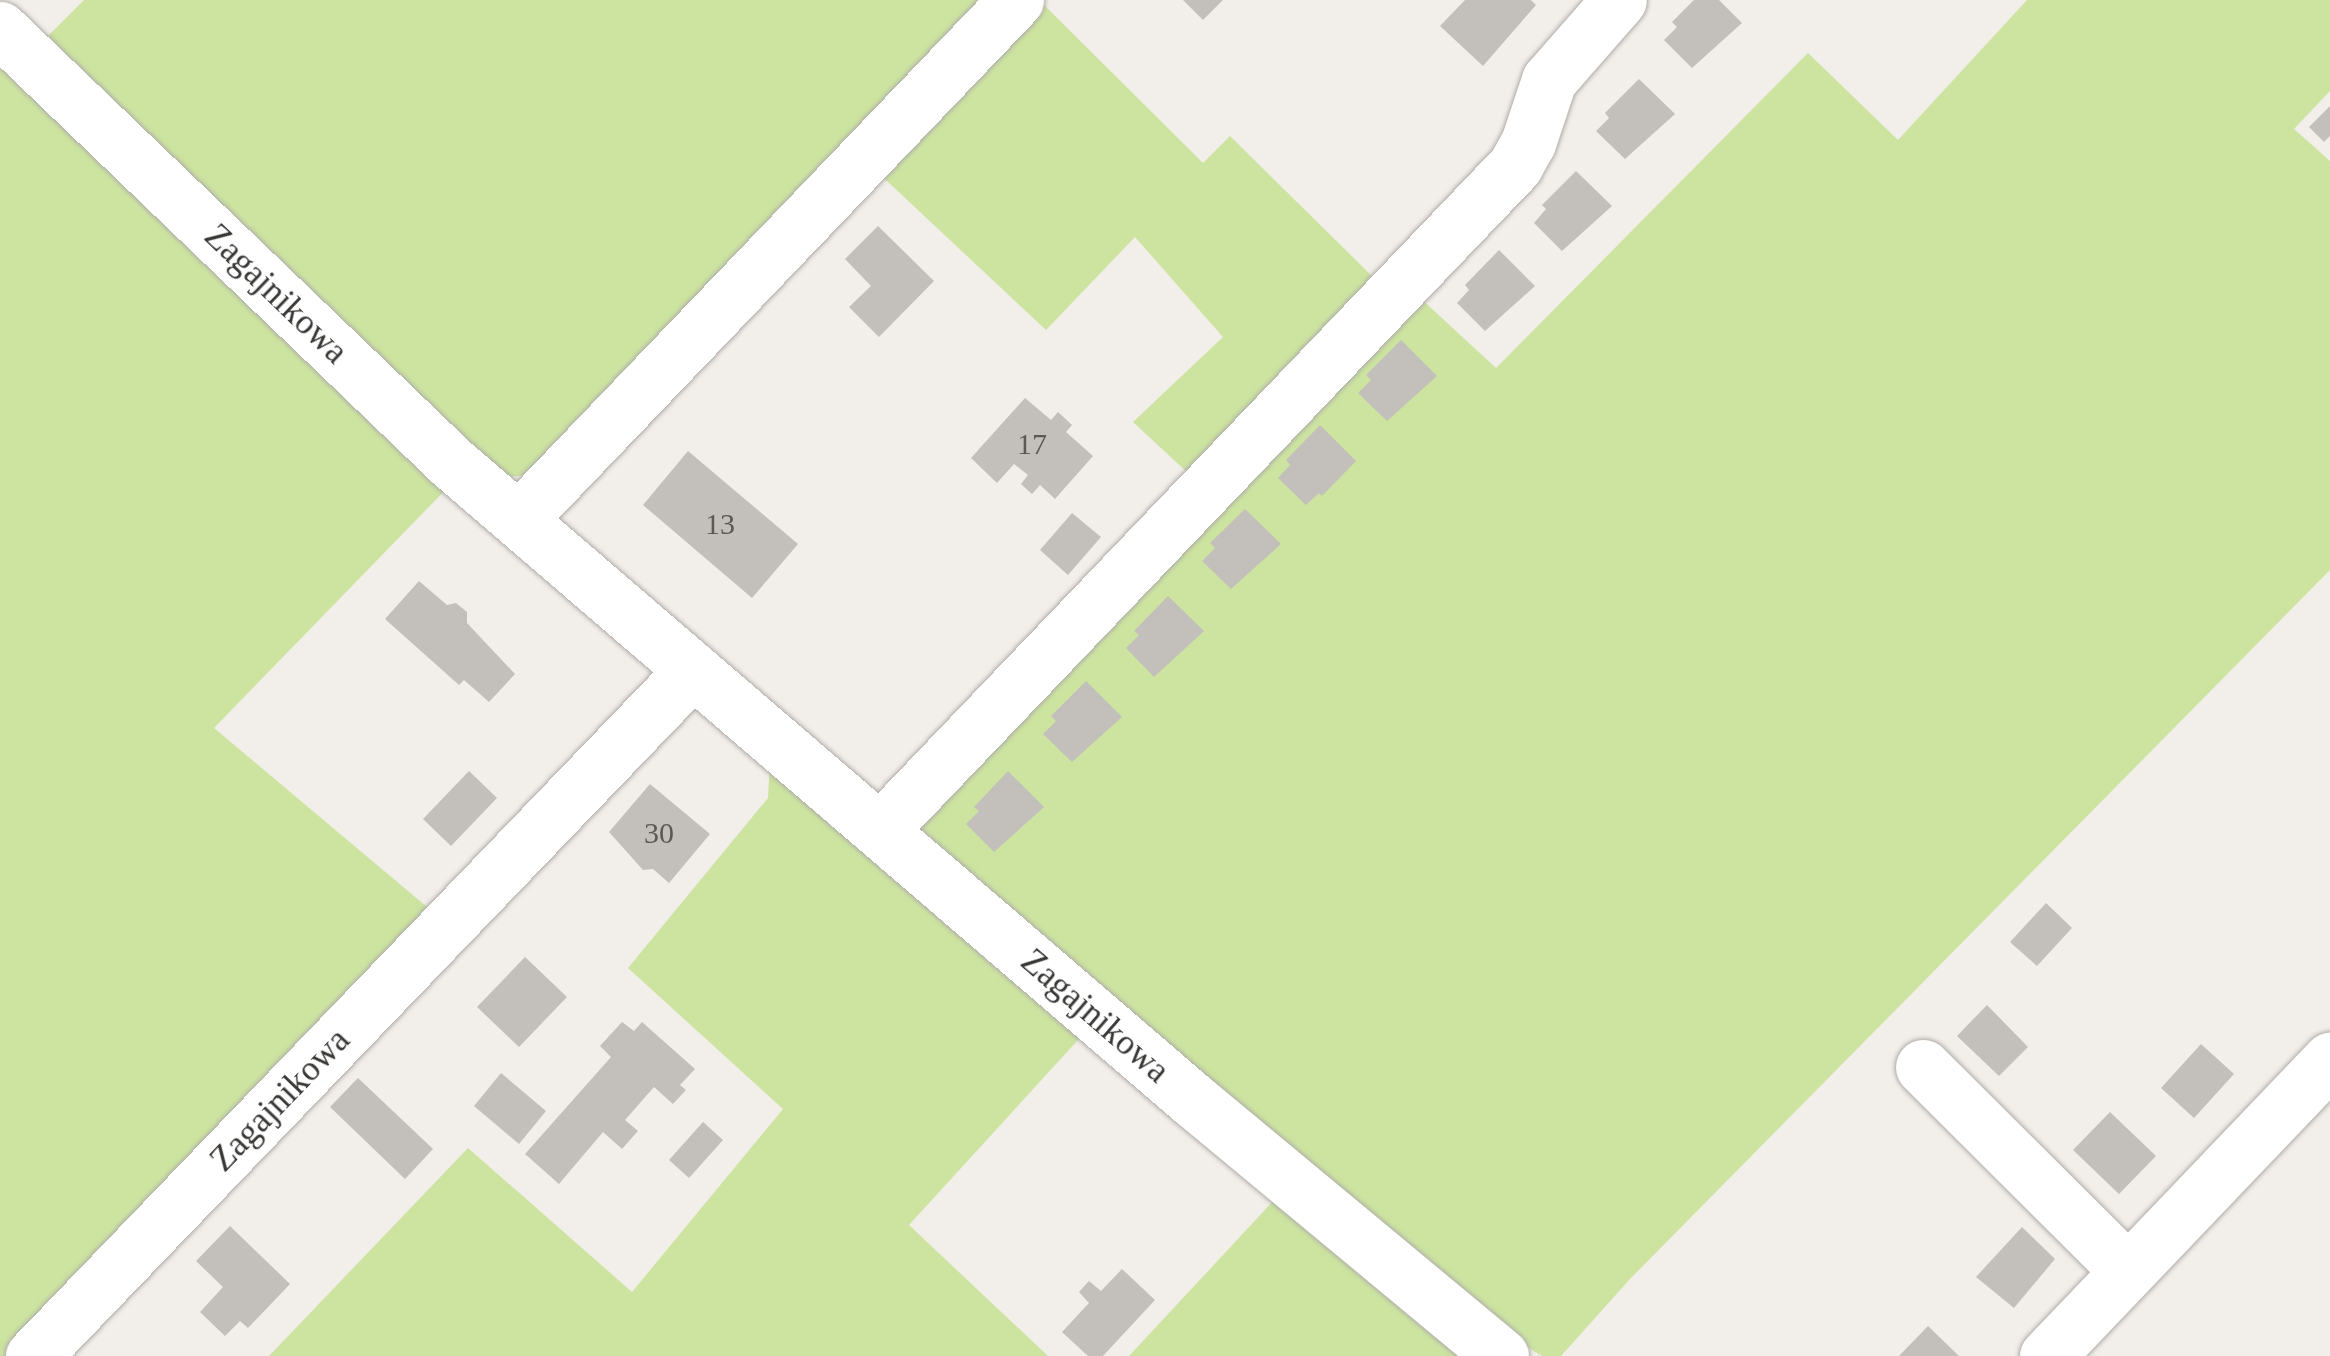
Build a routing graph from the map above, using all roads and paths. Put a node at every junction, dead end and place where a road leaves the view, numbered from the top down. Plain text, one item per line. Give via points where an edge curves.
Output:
1 (1016, 0) edge
2 (1620, 0) edge
3 (0, 29) edge
4 (518, 520) junction
5 (693, 670) junction
6 (880, 830) junction
7 (2330, 1060) edge
8 (1923, 1067) dead end
9 (2128, 1271) junction
10 (33, 1356) edge
11 (1501, 1356) edge
12 (2047, 1356) edge

1 - 4 street
2 - 6 street via 1550,80 1528,143 1500,182
3 - 4 street, Zagajnikowa
4 - 5 street, Zagajnikowa
5 - 6 street, Zagajnikowa
5 - 10 street, Zagajnikowa
6 - 11 street, Zagajnikowa
7 - 9 street
8 - 9 street
9 - 12 street

